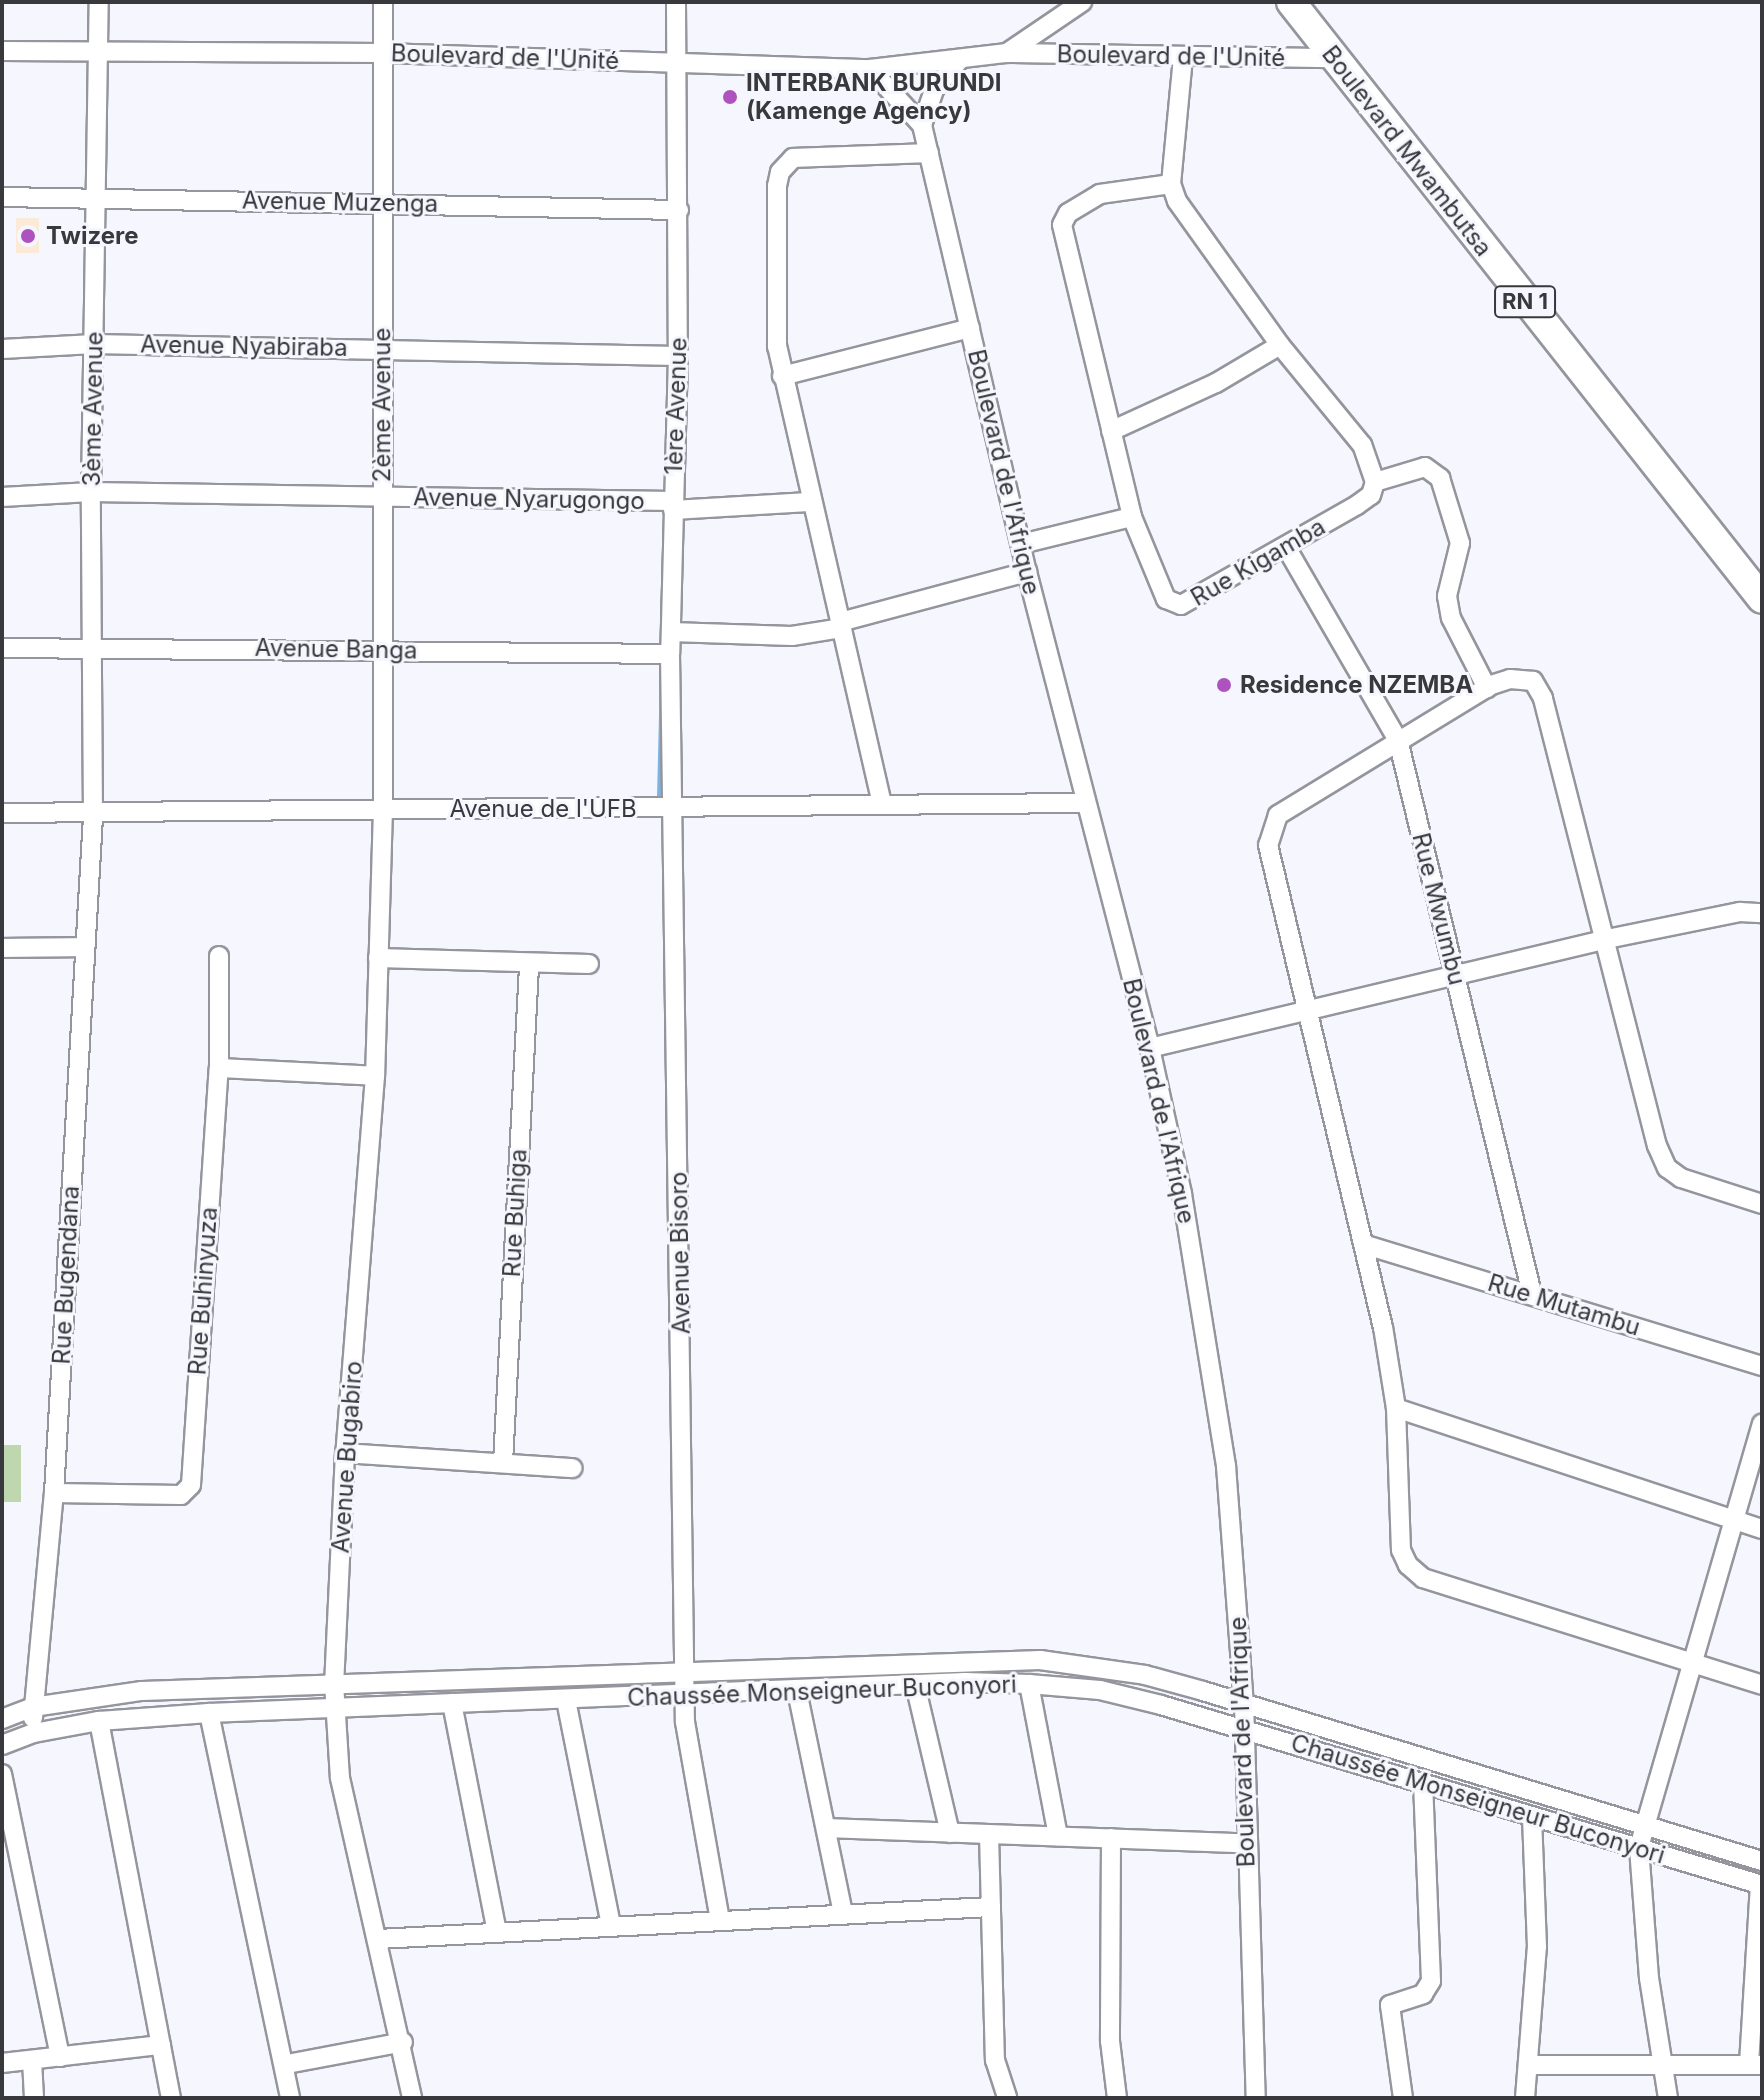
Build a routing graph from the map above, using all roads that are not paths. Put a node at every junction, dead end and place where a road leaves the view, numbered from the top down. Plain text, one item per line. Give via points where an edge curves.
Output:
1 (99, 2) edge
2 (383, 2) edge
3 (676, 2) edge
4 (1082, 2) edge
5 (1291, 2) edge
6 (2, 51) edge
7 (382, 53) junction
8 (1007, 53) junction
9 (100, 54) junction
10 (1183, 58) junction
11 (1334, 58) junction
12 (960, 59) junction
13 (675, 62) junction
14 (870, 69) junction
15 (922, 125) junction
16 (929, 153) junction
17 (1171, 184) junction
18 (2, 197) edge
19 (97, 197) junction
20 (381, 202) junction
21 (679, 210) junction
22 (970, 328) junction
23 (94, 344) junction
24 (1280, 345) junction
25 (383, 348) junction
26 (2, 349) edge
27 (678, 356) junction
28 (782, 376) junction
29 (1111, 431) junction
30 (1375, 482) junction
31 (91, 492) junction
32 (2, 497) edge
33 (382, 497) junction
34 (809, 502) junction
35 (673, 505) junction
36 (1132, 517) junction
37 (1021, 544) junction
38 (1286, 547) junction
39 (1027, 572) junction
40 (1762, 599) edge
41 (841, 625) junction
42 (671, 632) junction
43 (92, 645) junction
44 (2, 648) edge
45 (381, 650) junction
46 (670, 654) junction
47 (1487, 688) junction
48 (1398, 740) junction
49 (1085, 803) junction
50 (882, 804) junction
51 (383, 809) junction
52 (676, 809) junction
53 (2, 813) edge
54 (93, 816) junction
55 (1762, 913) edge
56 (1607, 939) junction
57 (85, 947) junction
58 (2, 948) edge
59 (219, 956) dead end
60 (378, 958) junction
61 (529, 964) junction
62 (589, 964) dead end
63 (1456, 975) junction
64 (1309, 1010) junction
65 (1150, 1048) junction
66 (219, 1068) junction
67 (375, 1076) junction
68 (1762, 1204) edge
69 (1366, 1245) junction
70 (1532, 1294) junction
71 (1762, 1366) edge
72 (1396, 1408) junction
73 (1762, 1424) edge
74 (345, 1453) junction
75 (503, 1463) junction
76 (573, 1468) dead end
77 (54, 1493) junction
78 (1733, 1520) junction
79 (1762, 1529) edge
80 (1690, 1663) junction
81 (685, 1670) junction
82 (334, 1683) junction
83 (915, 1684) junction
84 (1029, 1684) junction
85 (1762, 1685) edge
86 (797, 1691) junction
87 (685, 1696) junction
88 (566, 1700) junction
89 (452, 1703) junction
90 (1244, 1703) junction
91 (33, 1707) junction
92 (334, 1707) junction
93 (209, 1713) junction
94 (2, 1719) edge
95 (99, 1721) junction
96 (1243, 1728) junction
97 (34, 1733) junction
98 (2, 1745) edge
99 (2, 1774) edge
100 (1423, 1784) junction
101 (1532, 1818) junction
102 (1643, 1827) junction
103 (828, 1828) junction
104 (950, 1833) junction
105 (989, 1834) junction
106 (1058, 1836) junction
107 (1111, 1838) junction
108 (1246, 1843) junction
109 (1639, 1847) junction
110 (1762, 1861) edge
111 (1761, 1885) edge
112 (991, 1907) junction
113 (843, 1914) junction
114 (720, 1920) junction
115 (611, 1926) junction
116 (497, 1932) junction
117 (378, 1939) junction
118 (403, 2042) junction
119 (161, 2045) junction
120 (60, 2057) junction
121 (32, 2060) junction
122 (2, 2063) edge
123 (287, 2064) junction
124 (1755, 2064) edge
125 (1529, 2065) junction
126 (1664, 2066) junction
127 (34, 2098) edge
128 (171, 2098) edge
129 (290, 2098) edge
130 (412, 2098) edge
131 (1007, 2098) edge
132 (1117, 2098) edge
133 (1256, 2098) edge
134 (1403, 2098) edge
135 (1525, 2098) edge
136 (1668, 2098) edge

1 - 9 street, 3ème Avenue
2 - 7 street, 2ème Avenue
3 - 13 street, 1ère Avenue
4 - 8 street, Boulevard de l'Unité
5 - 11 highway, Boulevard Mwambutsa / RN 1
6 - 9 street, Boulevard de l'Unité
7 - 9 street, Boulevard de l'Unité
7 - 13 street, Boulevard de l'Unité
7 - 20 street, 2ème Avenue
8 - 10 street, Boulevard de l'Unité
8 - 12 street, Boulevard de l'Unité
9 - 19 street, 3ème Avenue
10 - 11 street, Boulevard de l'Unité
10 - 17 street
11 - 40 highway, Boulevard Mwambutsa / RN 1
12 - 14 street, Boulevard de l'Unité
12 - 15 street via 935,88
13 - 14 street, Boulevard de l'Unité
13 - 21 street, 1ère Avenue
14 - 15 street, Boulevard de l'Afrique
15 - 16 street, Boulevard de l'Afrique
16 - 22 street, Boulevard de l'Afrique
16 - 28 street via 793,158 786,163 777,186 776,232 775,321
17 - 24 street via 1184,213
17 - 29 street via 1100,194 1068,213 1062,225
18 - 19 street, Avenue Muzenga
19 - 20 street, Avenue Muzenga
19 - 23 street, 3ème Avenue
20 - 21 street, Avenue Muzenga
20 - 25 street, 2ème Avenue
21 - 27 street, 1ère Avenue
22 - 28 street
22 - 37 street, Boulevard de l'Afrique
23 - 25 street, Avenue Nyabiraba
23 - 26 street, Avenue Nyabiraba
23 - 31 street, 3ème Avenue
24 - 29 street via 1216,383
24 - 30 street via 1362,445
25 - 27 street, Avenue Nyabiraba
25 - 33 street, 2ème Avenue
27 - 35 street, 1ère Avenue
28 - 34 street
29 - 36 street
30 - 38 street, Rue Kigamba via 1364,500
30 - 47 street via 1425,467 1440,478 1460,543 1447,596 1451,618
31 - 32 street, Avenue Nyarugongo
31 - 33 street, Avenue Nyarugongo
31 - 43 street, 3ème Avenue
33 - 35 street, Avenue Nyarugongo
33 - 45 street, 2ème Avenue
34 - 35 street, Avenue Nyarugongo
34 - 41 street
35 - 42 street, 1ère Avenue
36 - 37 street
36 - 38 street, Rue Kigamba via 1166,599 1175,605
37 - 39 street, Boulevard de l'Afrique
38 - 48 street, Rue Mwumbu
39 - 41 street
39 - 49 street, Boulevard de l'Afrique
41 - 42 street via 792,636
41 - 50 street
42 - 46 street, 1ère Avenue
43 - 44 street, Avenue Banga
43 - 45 street, Avenue Banga
43 - 54 street, 3ème Avenue
45 - 46 street, Avenue Banga
45 - 51 street, 2ème Avenue
46 - 52 street, 1ère Avenue
47 - 48 street
47 - 56 street via 1510,679 1533,681 1543,698
48 - 63 street, Rue Mwumbu
48 - 64 street via 1288,806 1271,826 1268,845
49 - 50 street, Avenue de l'UFB
49 - 65 street, Boulevard de l'Afrique
50 - 52 street, Avenue de l'UFB
51 - 52 street, Avenue de l'UFB
51 - 54 street, Avenue de l'UFB
51 - 60 street, Avenue Bugabiro
52 - 81 street, Avenue Bisoro
53 - 54 street, Avenue de l'UFB
54 - 57 street, Rue Bugendana
55 - 56 street via 1740,912
56 - 63 street
56 - 68 street via 1657,1146 1667,1168 1681,1178
57 - 58 street
57 - 77 street, Rue Bugendana
59 - 66 street, Rue Buhinyuza
60 - 61 street
60 - 67 street, Avenue Bugabiro
61 - 62 street
61 - 75 street, Rue Buhiga
63 - 64 street
63 - 70 street, Rue Mwumbu
64 - 65 street
64 - 69 street
65 - 90 street, Boulevard de l'Afrique via 1218,1402
66 - 67 street
66 - 77 street, Rue Buhinyuza via 188,1492
67 - 74 street, Avenue Bugabiro
69 - 70 street, Rue Mutambu
69 - 72 street
70 - 71 street, Rue Mutambu
72 - 78 street
72 - 80 street via 1401,1550 1408,1565 1423,1578
73 - 78 street
74 - 75 street
74 - 82 street, Avenue Bugabiro
75 - 76 street
77 - 91 street, Rue Bugendana
78 - 79 street
78 - 80 street
80 - 85 street
80 - 102 street
81 - 82 street, Chaussée Monseigneur Buconyori
81 - 87 street, Avenue Bisoro
81 - 90 street, Chaussée Monseigneur Buconyori via 1040,1660 1145,1675
82 - 91 street, Chaussée Monseigneur Buconyori via 142,1691
82 - 92 street, Avenue Bugabiro
83 - 84 street, Chaussée Monseigneur Buconyori
83 - 86 street, Chaussée Monseigneur Buconyori
83 - 104 street
84 - 96 street, Chaussée Monseigneur Buconyori via 1100,1690
84 - 106 street
86 - 87 street, Chaussée Monseigneur Buconyori
86 - 103 street
87 - 88 street, Chaussée Monseigneur Buconyori
87 - 114 street, Avenue Bisoro via 689,1758
88 - 89 street, Chaussée Monseigneur Buconyori
88 - 115 street
89 - 92 street, Chaussée Monseigneur Buconyori
89 - 116 street
90 - 96 street, Boulevard de l'Afrique
90 - 102 street, Chaussée Monseigneur Buconyori
91 - 94 street, Chaussée Monseigneur Buconyori
91 - 97 street, Rue Bugendana
92 - 93 street, Chaussée Monseigneur Buconyori
92 - 117 street, Avenue Bugabiro via 340,1778
93 - 95 street, Chaussée Monseigneur Buconyori
93 - 123 street
95 - 97 street, Chaussée Monseigneur Buconyori
95 - 119 street
96 - 100 street, Chaussée Monseigneur Buconyori
96 - 108 street, Boulevard de l'Afrique
97 - 98 street, Chaussée Monseigneur Buconyori
99 - 120 street
100 - 101 street, Chaussée Monseigneur Buconyori
100 - 134 street via 1431,1981 1423,1994 1390,2005
101 - 109 street, Chaussée Monseigneur Buconyori
101 - 125 street via 1537,1947
102 - 109 street
102 - 110 street, Chaussée Monseigneur Buconyori
103 - 104 street
103 - 113 street
104 - 105 street
105 - 106 street
105 - 112 street
106 - 107 street
107 - 108 street
107 - 132 street via 1110,2041
108 - 133 street, Boulevard de l'Afrique
109 - 111 street, Chaussée Monseigneur Buconyori
109 - 126 street via 1646,1948
111 - 124 street
112 - 113 street
112 - 131 street via 995,2060
113 - 114 street
114 - 115 street
115 - 116 street
116 - 117 street
117 - 118 street, Avenue Bugabiro
118 - 123 street
118 - 130 street, Avenue Bugabiro
119 - 120 street
119 - 128 street
120 - 121 street
121 - 122 street
121 - 127 street
123 - 129 street
124 - 126 street
125 - 126 street
125 - 135 street
126 - 136 street

